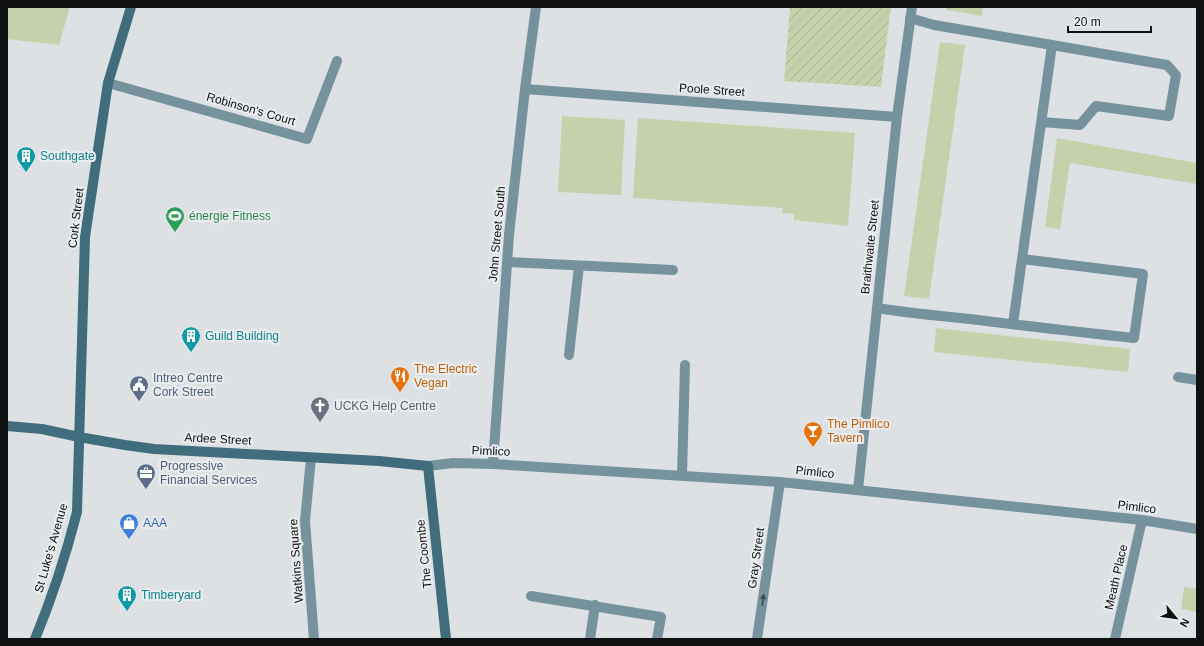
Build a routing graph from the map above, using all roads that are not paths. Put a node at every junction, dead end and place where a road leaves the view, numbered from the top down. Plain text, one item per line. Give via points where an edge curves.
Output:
1 (130, 7) edge
2 (536, 7) edge
3 (912, 7) edge
4 (910, 18) junction
5 (1052, 46) junction
6 (337, 61) dead end
7 (108, 83) junction
8 (524, 89) junction
9 (897, 118) junction
10 (1042, 122) junction
11 (1022, 259) junction
12 (507, 262) junction
13 (579, 266) junction
14 (673, 270) dead end
15 (877, 308) junction
16 (1013, 324) junction
17 (570, 355) dead end
18 (685, 364) dead end
19 (1178, 377) dead end
20 (1197, 380) edge
21 (7, 426) edge
22 (79, 437) junction
23 (311, 458) junction
24 (493, 464) junction
25 (428, 466) junction
26 (682, 475) junction
27 (780, 482) junction
28 (858, 490) junction
29 (1142, 520) junction
30 (1197, 529) edge
31 (531, 596) dead end
32 (595, 606) junction
33 (35, 639) edge
34 (314, 639) edge
35 (446, 639) edge
36 (590, 639) edge
37 (657, 639) edge
38 (757, 639) edge
39 (1115, 639) edge

1 - 7 main road, Cork Street
2 - 8 street, John Street South
3 - 4 street, Braithwaite Street
4 - 5 street via 934,25
4 - 9 street, Braithwaite Street
5 - 10 street
5 - 10 street via 1167,65 1176,76 1169,116 1096,106 1080,125
6 - 7 street, Robinson's Court via 307,139
7 - 22 main road, Cork Street via 85,237
8 - 9 street, Poole Street
8 - 12 street, John Street South
9 - 15 street, Braithwaite Street
10 - 11 street
11 - 16 street
11 - 16 street via 1143,274 1134,338
12 - 13 street
12 - 24 street, John Street South
13 - 14 street
13 - 17 street
15 - 16 street
15 - 28 street, Braithwaite Street
18 - 26 street
19 - 20 street
21 - 22 main road, Ardee Street via 42,428
22 - 23 main road, Ardee Street via 154,449
22 - 33 main road, St Luke's Avenue via 77,512 46,613
23 - 25 main road, Ardee Street
23 - 34 street, Watkins Square via 305,521
24 - 25 street, Pimlico via 453,463
24 - 26 street, Pimlico
25 - 35 main road, The Coombe
26 - 27 street, Pimlico
27 - 28 street, Pimlico
38 -> 27 street, Gray Street
28 - 29 street, Pimlico
29 - 30 street, Pimlico
29 - 39 street, Meath Place
31 - 32 street
32 - 36 street
32 - 37 street via 660,617

